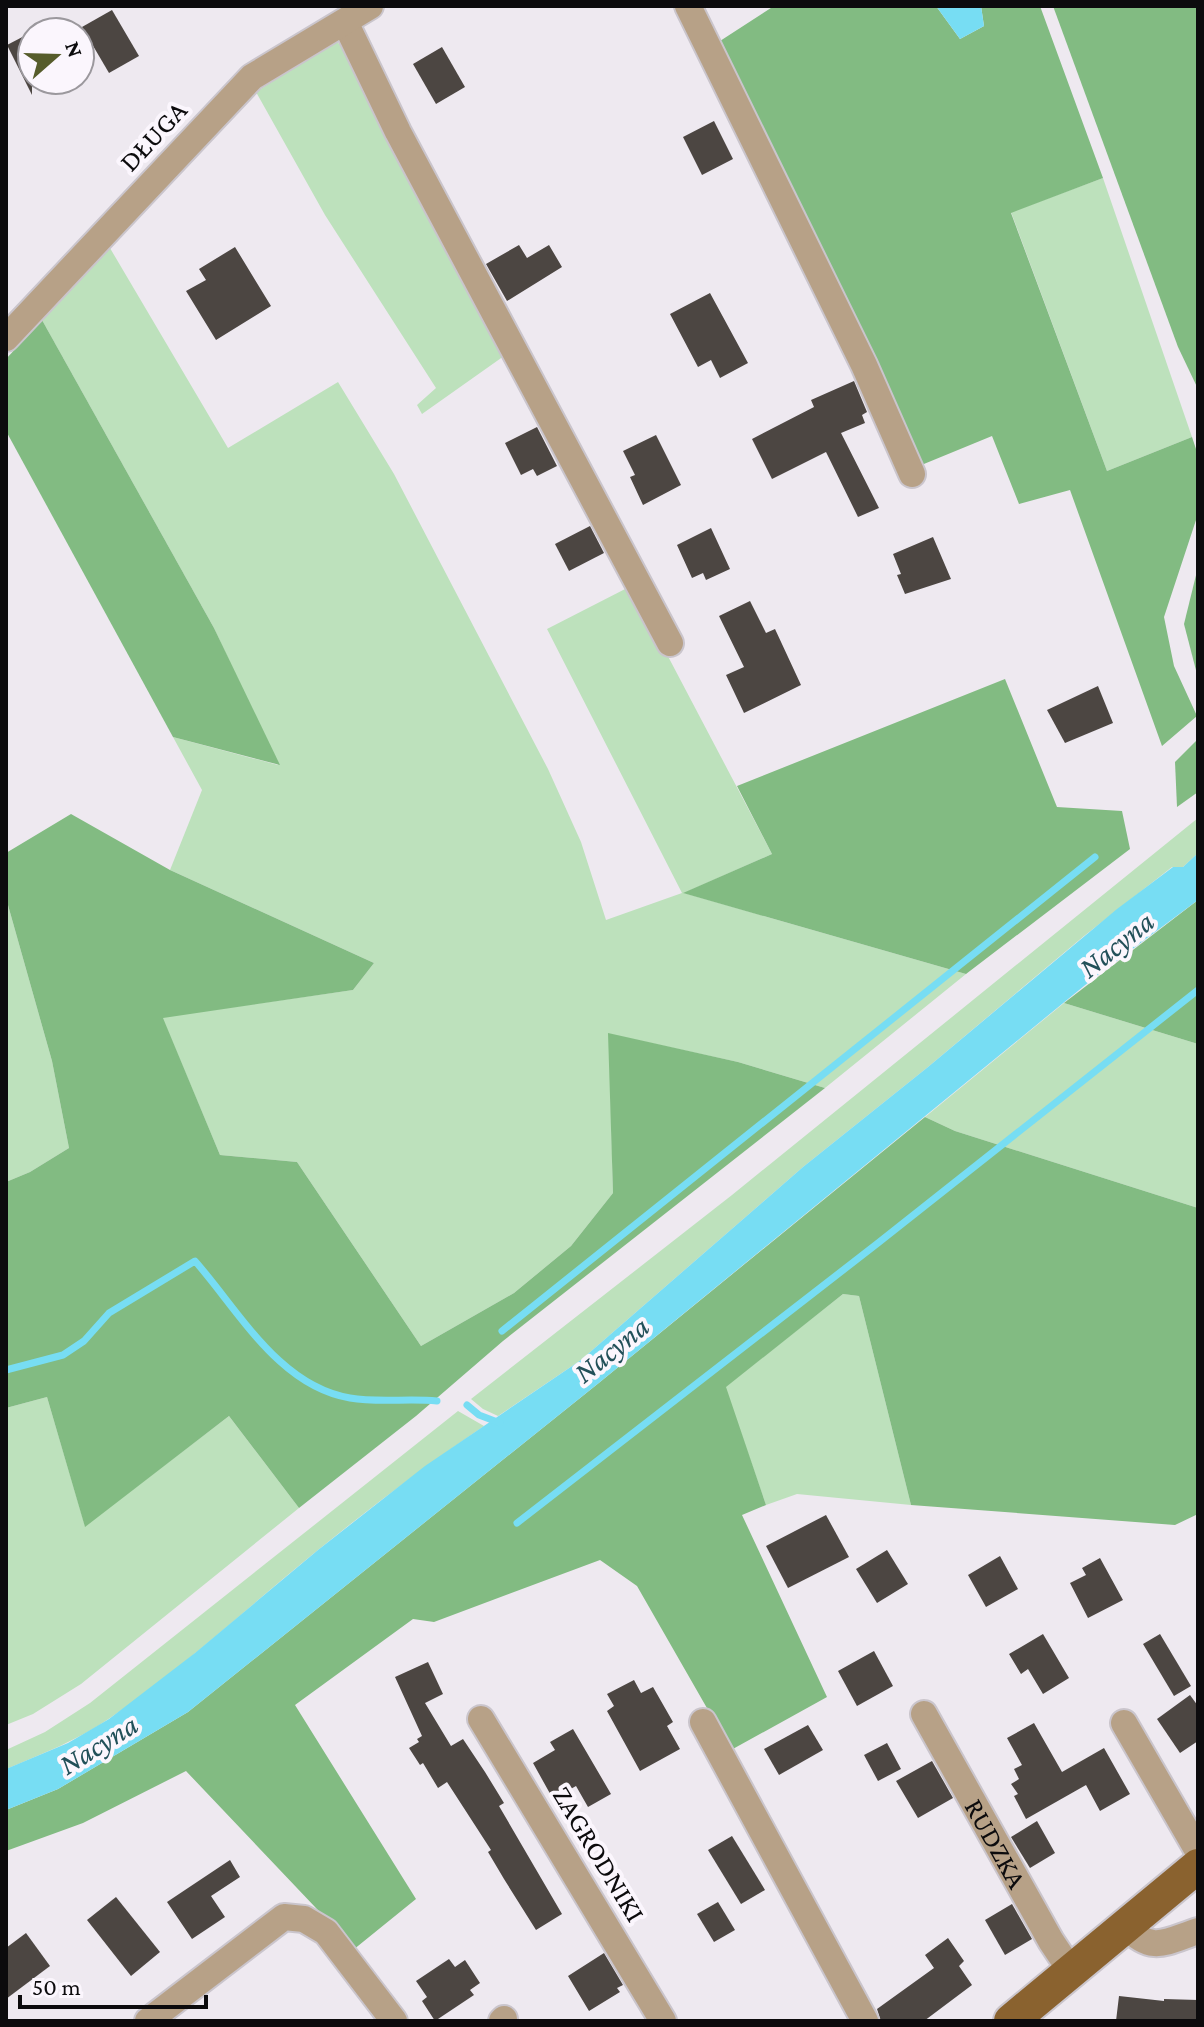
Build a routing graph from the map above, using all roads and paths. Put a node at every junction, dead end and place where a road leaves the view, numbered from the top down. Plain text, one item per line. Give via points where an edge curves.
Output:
1 (370, 6) edge
2 (688, 6) edge
3 (345, 22) junction
4 (6, 338) edge
5 (912, 474) dead end
6 (670, 643) dead end
7 (924, 1714) dead end
8 (481, 1719) dead end
9 (703, 1722) dead end
10 (1124, 1723) dead end
11 (1198, 1851) edge
12 (1198, 1866) edge
13 (1126, 1926) junction
14 (1198, 1931) edge
15 (1071, 1971) junction
16 (148, 2021) edge
17 (394, 2021) edge
18 (663, 2021) edge
19 (865, 2021) edge
20 (1011, 2021) edge

1 - 3 street, DŁUGA
2 - 5 street
3 - 4 street, DŁUGA via 252,77
3 - 6 street via 398,132
7 - 15 street, RUDZKA
8 - 18 street, ZAGRODNIKI
9 - 19 street
10 - 11 street
12 - 13 main road
13 - 14 street via 1152,1945
13 - 15 main road
15 - 20 main road
16 - 17 street via 284,1917 304,1919 326,1932

